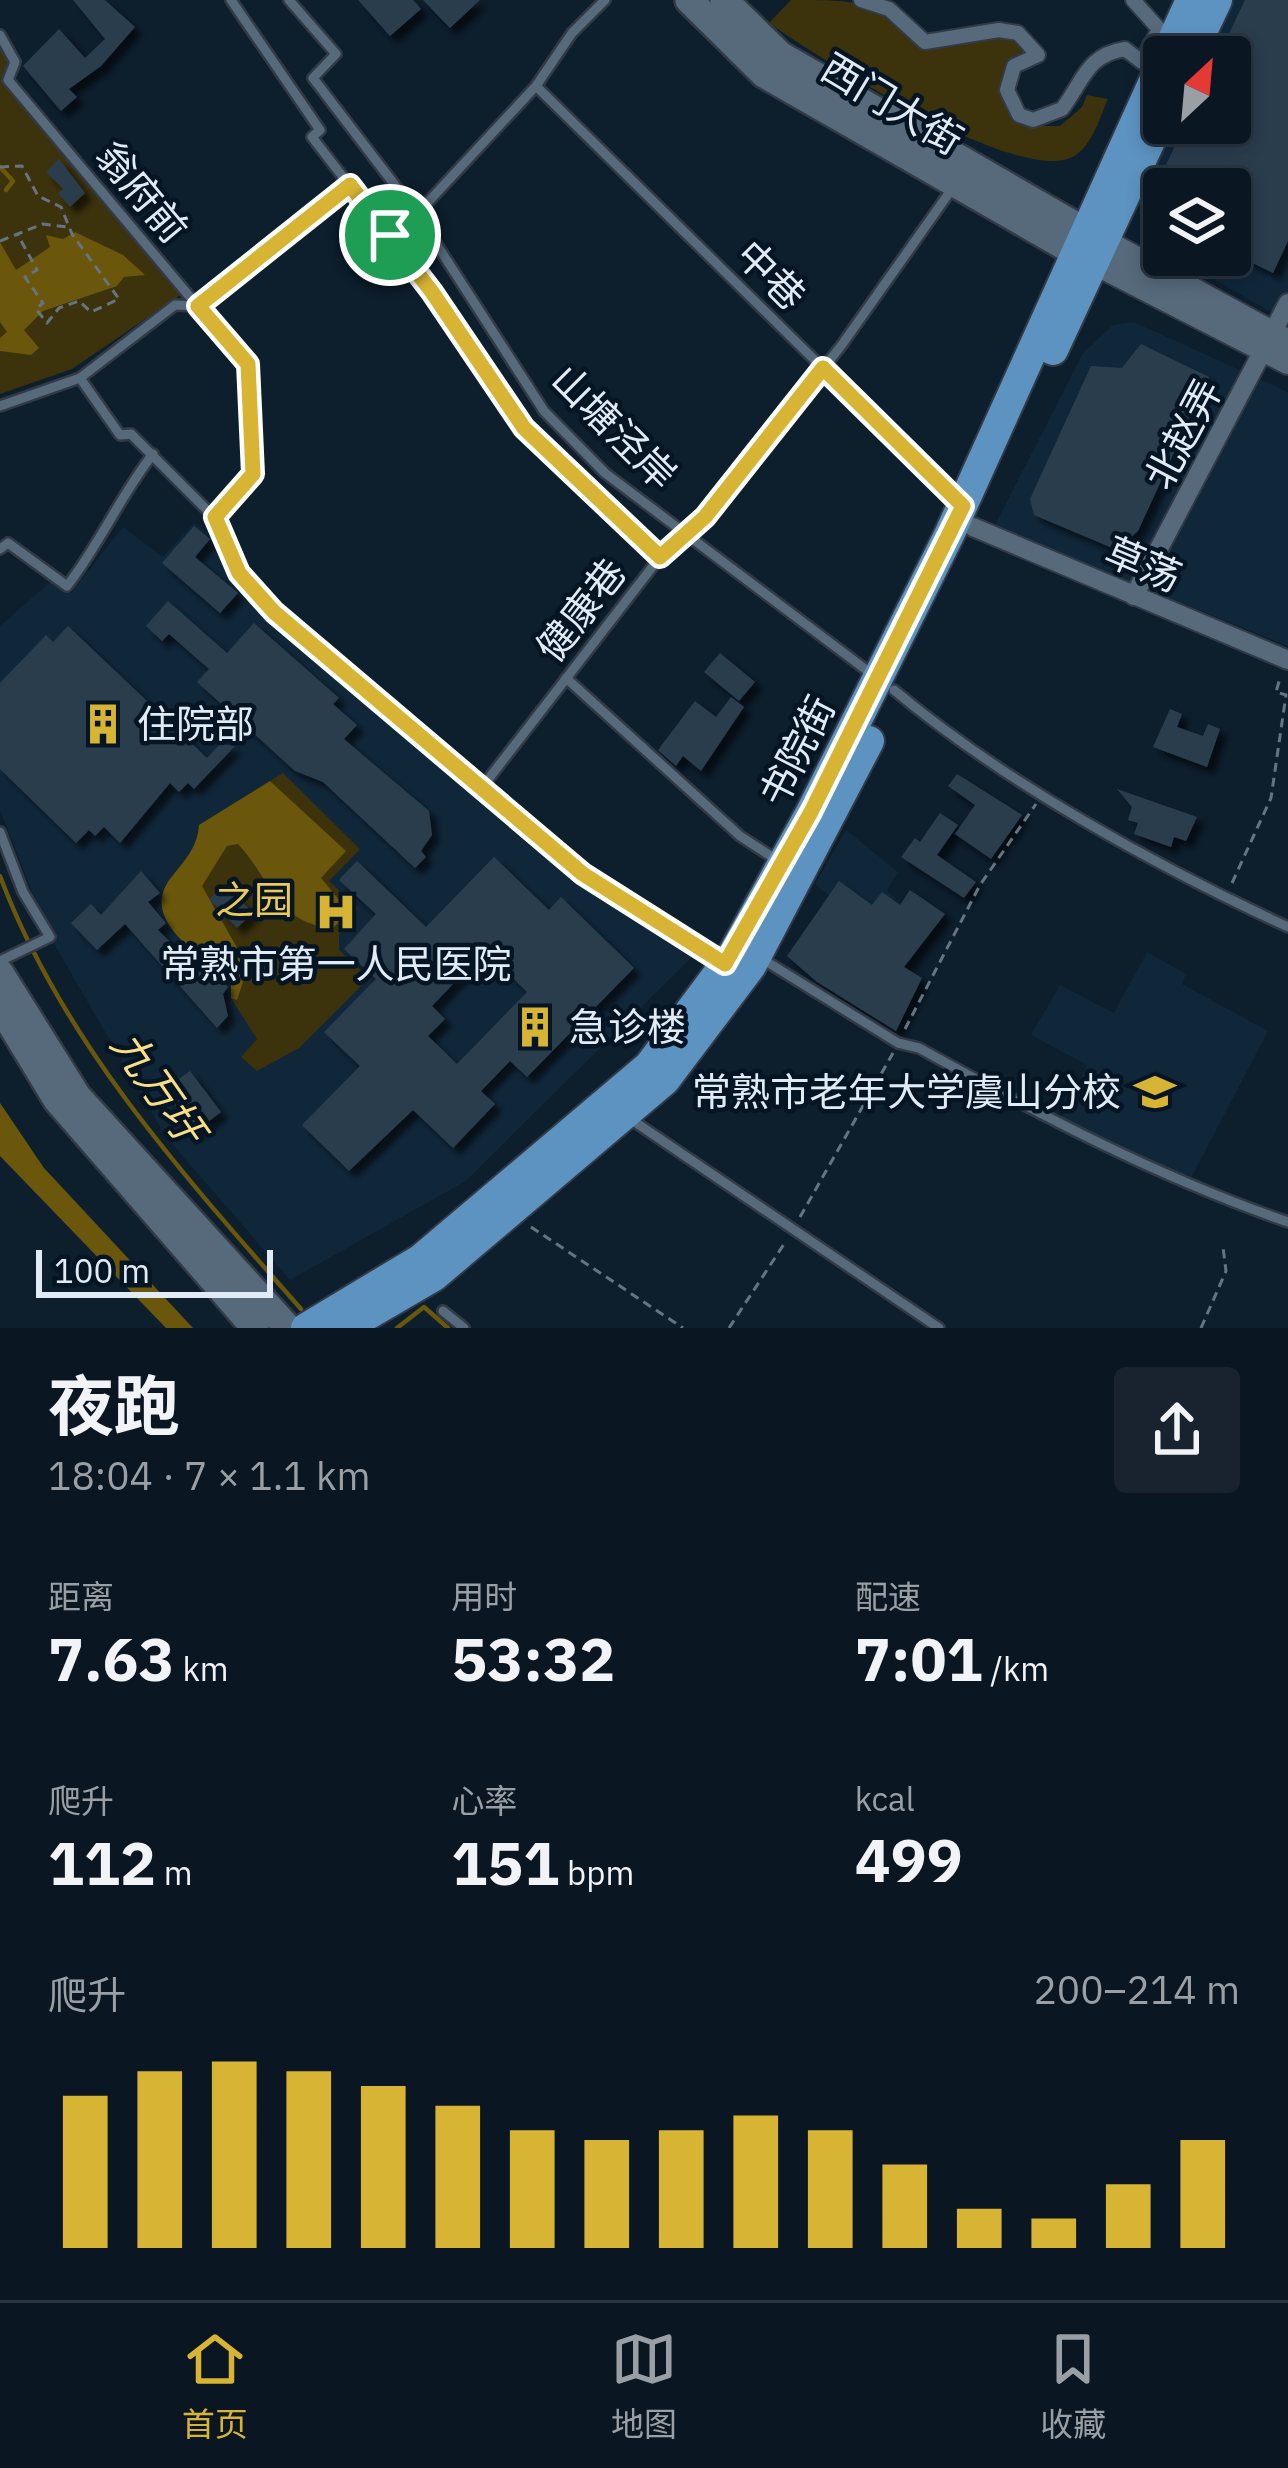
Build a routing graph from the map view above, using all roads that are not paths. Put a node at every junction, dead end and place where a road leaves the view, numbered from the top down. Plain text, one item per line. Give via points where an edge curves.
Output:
1 (231, 0) edge
2 (290, 0) edge
3 (604, 0) edge
4 (689, 0) edge
5 (724, 0) edge
6 (861, 0) edge
7 (1133, 0) edge
8 (1191, 0) edge
9 (1217, 0) edge
10 (0, 35) edge
11 (1174, 36) edge
12 (1200, 36) edge
13 (313, 78) junction
14 (536, 86) junction
15 (293, 88) junction
16 (1143, 110) edge
17 (1145, 144) edge
18 (350, 185) junction
19 (954, 186) junction
20 (417, 214) junction
21 (1088, 246) junction
22 (1288, 302) edge
23 (198, 306) junction
24 (1279, 347) edge
25 (823, 368) junction
26 (80, 378) junction
27 (0, 406) edge
28 (152, 454) junction
29 (968, 516) junction
30 (215, 517) junction
31 (683, 534) junction
32 (0, 549) edge
33 (660, 557) junction
34 (1133, 596) junction
35 (1287, 659) edge
36 (566, 679) junction
37 (885, 684) junction
38 (480, 790) junction
39 (0, 832) edge
40 (783, 864) junction
41 (1288, 927) edge
42 (757, 955) junction
43 (0, 961) edge
44 (9, 963) edge
45 (725, 964) junction
46 (0, 1006) edge
47 (624, 1114) junction
48 (1288, 1222) edge
49 (443, 1311) dead end
50 (255, 1328) edge
51 (288, 1328) edge
52 (306, 1328) edge
53 (345, 1328) edge
54 (464, 1328) edge
55 (939, 1328) edge

1 - 15 lane
2 - 13 lane via 336,54
3 - 14 lane
4 - 19 main road, 西门大街 via 764,74
5 - 21 main road, 西门大街 via 780,55
6 - 7 street via 889,9 925,42 1018,33 1039,55 1014,66 1007,90 1019,115 1033,120 1062,110 1100,56 1125,49 1142,62 1160,29
8 - 11 main road, 书院街
9 - 12 main road
10 - 23 lane, 翁府前 via 15,62 8,80
13 - 15 lane
13 - 20 lane, 山塘泾岸
14 - 20 lane
14 - 25 lane, 中巷
15 - 18 lane via 320,130 312,137
16 - 21 main road, 书院街
17 - 21 main road, 书院街
18 - 23 lane
18 - 33 lane via 524,428
19 - 21 main road, 西门大街
19 - 25 lane, 健康巷
20 - 31 lane, 山塘泾岸 via 544,411 605,473
21 - 24 street
21 - 29 main road, 书院街
22 - 24 street, 北赵弄
23 - 26 lane via 175,305
23 - 30 lane, 翁府前 via 248,364 253,416 253,474
24 - 34 street, 北赵弄
25 - 29 lane, 中巷
25 - 31 lane, 健康巷
26 - 27 lane
26 - 28 lane via 120,435 131,434
28 - 30 lane
28 - 32 lane via 67,586 8,543
29 - 34 street, 草荡
29 - 37 main road, 书院街
30 - 38 lane via 239,573 274,612
31 - 33 lane, 健康巷
31 - 37 lane, 山塘泾岸
33 - 36 lane, 健康巷
34 - 35 street, 草荡
36 - 38 lane, 健康巷
36 - 40 lane via 740,836
37 - 40 main road, 书院街
37 - 41 lane, 山塘泾岸 via 1044,793
37 - 42 main road, 书院街 via 830,822
38 - 45 lane via 583,874
39 - 44 lane via 50,937
40 - 45 main road, 书院街
42 - 47 main road, 书院街 via 665,1080
42 - 48 lane via 898,1043 1081,1137
43 - 44 lane
44 - 51 main road via 77,1096
45 - 52 main road, 书院街 via 649,1066 422,1259
46 - 50 main road via 57,1100
47 - 53 main road, 书院街 via 434,1276
47 - 55 lane
49 - 54 lane

